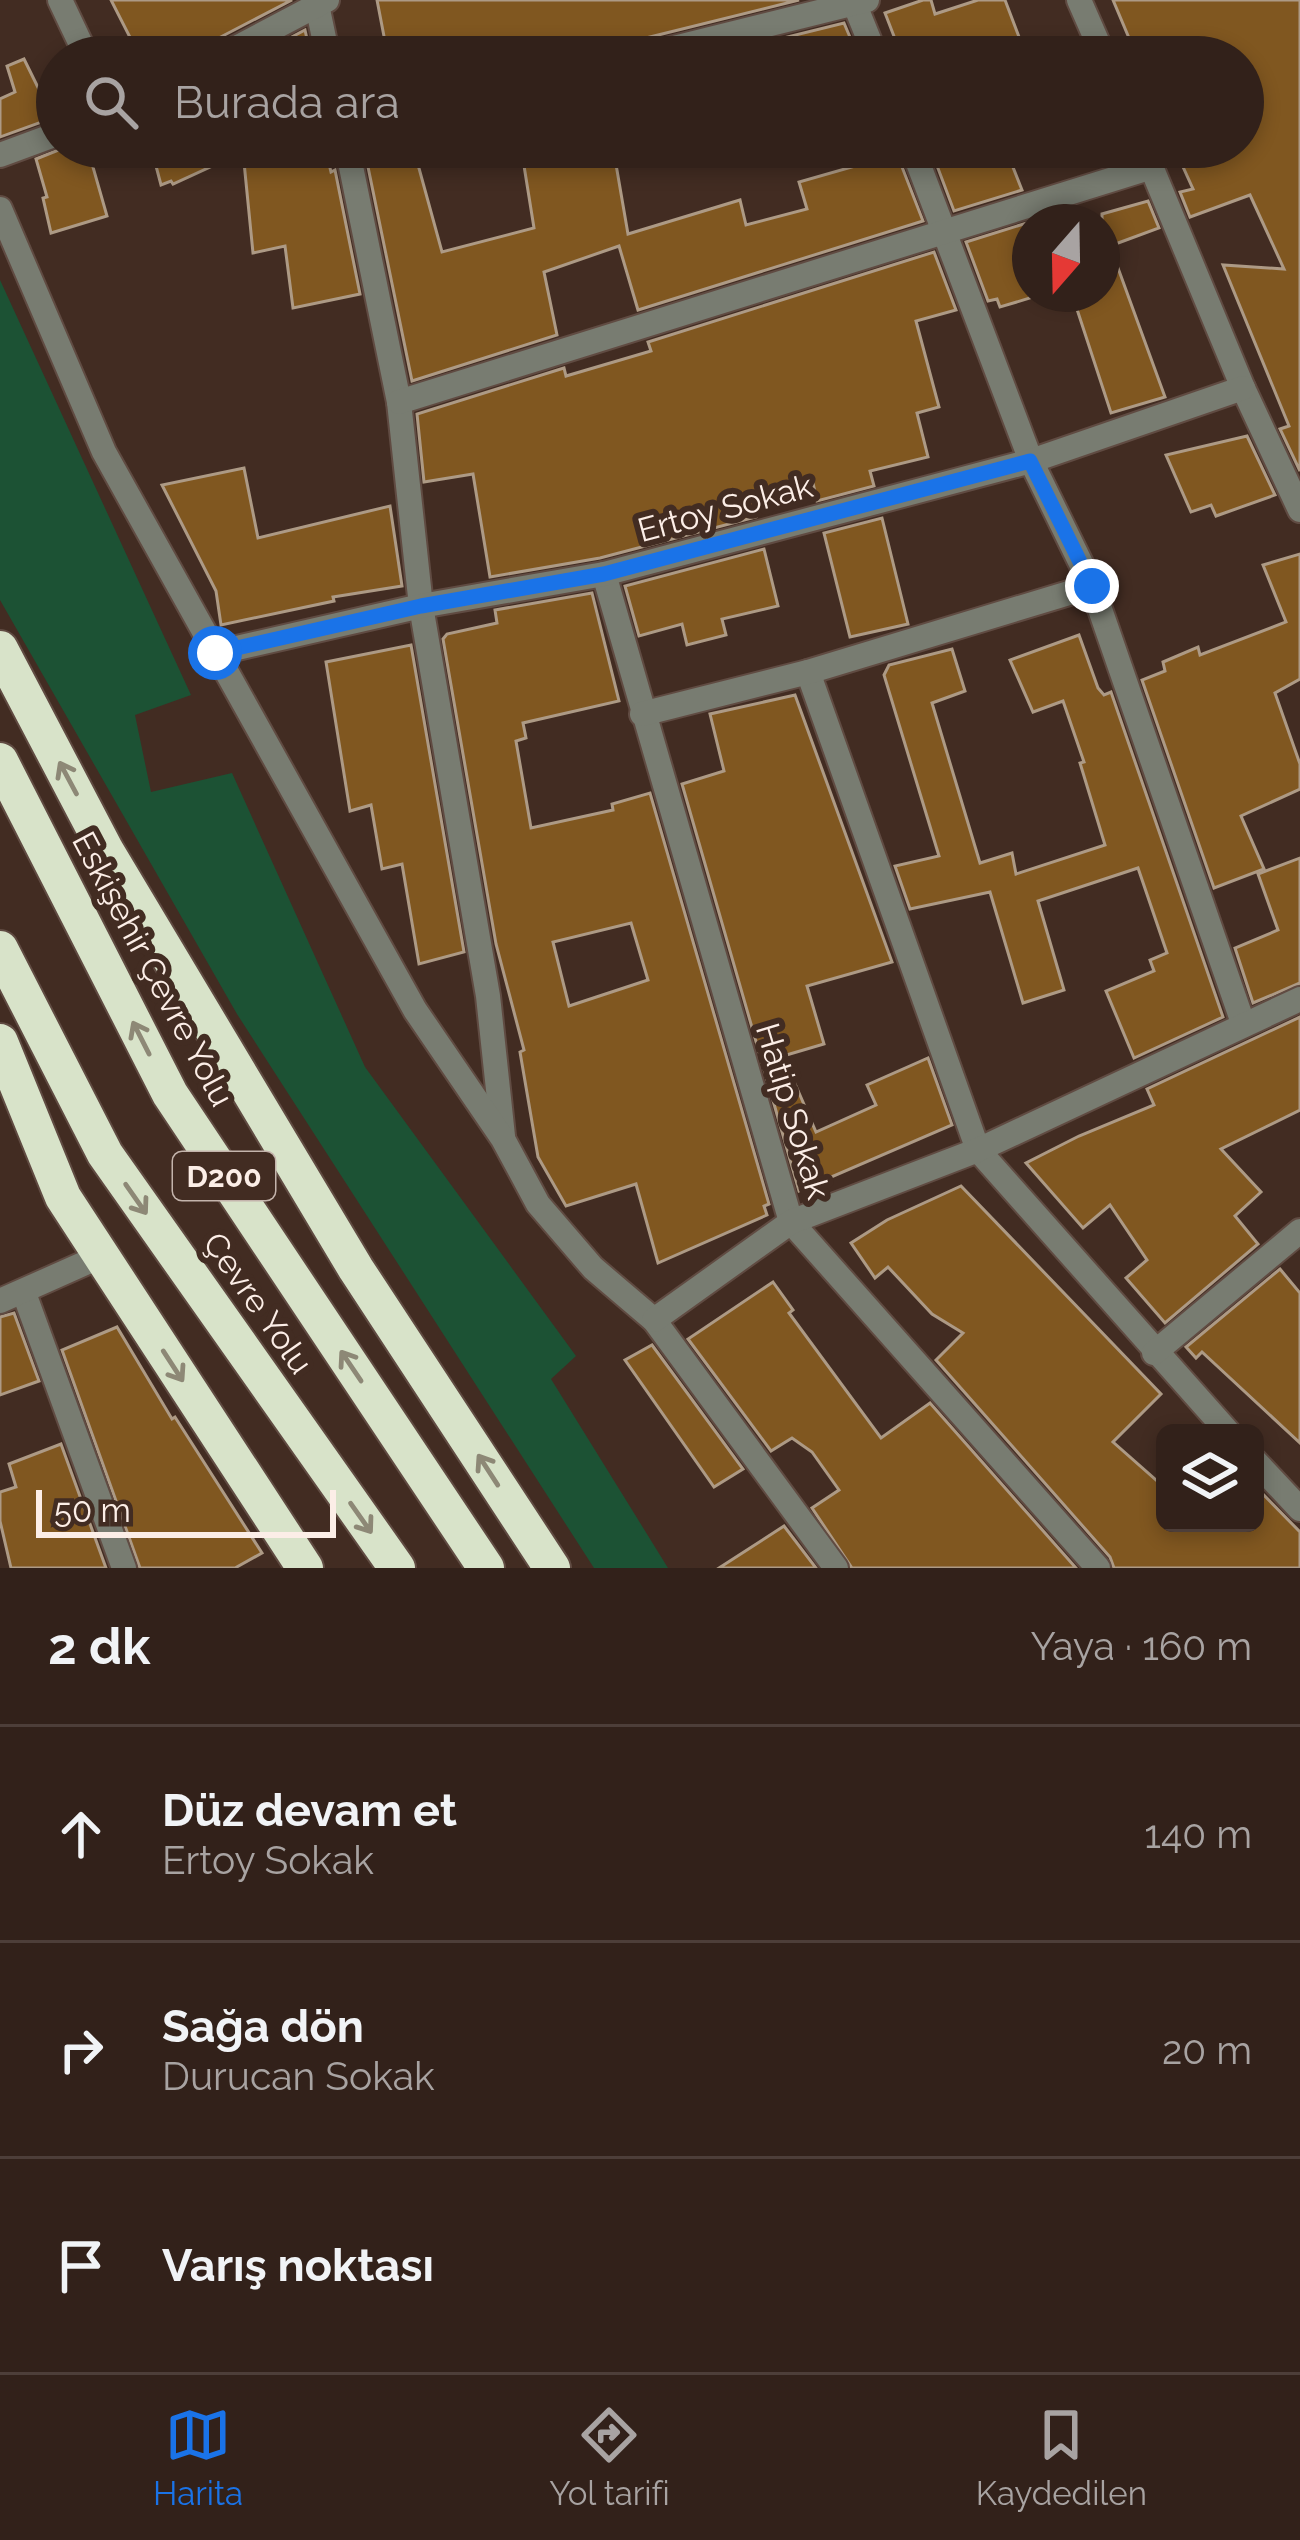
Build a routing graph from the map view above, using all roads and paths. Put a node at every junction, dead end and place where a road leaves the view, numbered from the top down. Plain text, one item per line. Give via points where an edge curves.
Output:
1 (60, 0) edge
2 (1079, 0) edge
3 (858, 1) edge
4 (320, 2) edge
5 (77, 36) edge
6 (258, 36) edge
7 (325, 36) edge
8 (720, 36) edge
9 (869, 36) edge
10 (1094, 36) edge
11 (36, 142) edge
12 (0, 155) edge
13 (351, 168) edge
14 (920, 168) edge
15 (1116, 168) edge
16 (1152, 168) edge
17 (0, 209) edge
18 (944, 229) junction
19 (1243, 388) junction
20 (399, 402) junction
21 (1030, 461) junction
22 (1298, 499) edge
23 (604, 574) junction
24 (1092, 586) junction
25 (421, 606) junction
26 (0, 650) edge
27 (215, 653) junction
28 (808, 672) junction
29 (642, 714) junction
30 (0, 761) edge
31 (0, 949) edge
32 (1300, 999) edge
33 (1243, 1023) junction
34 (1, 1048) edge
35 (503, 1138) junction
36 (977, 1150) junction
37 (790, 1222) junction
38 (1300, 1231) edge
39 (101, 1256) junction
40 (12, 1297) edge
41 (654, 1320) junction
42 (1154, 1353) junction
43 (1221, 1424) edge
44 (1264, 1471) edge
45 (1300, 1509) edge
46 (293, 1564) edge
47 (124, 1568) edge
48 (397, 1568) edge
49 (486, 1568) edge
50 (552, 1568) edge
51 (836, 1568) edge
52 (1098, 1568) edge

1 - 5 street
2 - 10 street
3 - 8 street
3 - 9 street
4 - 6 street
4 - 7 street
11 - 12 street
13 - 20 street
14 - 18 street
15 - 18 street
16 - 19 street
17 - 27 street via 104,452
18 - 20 street
18 - 21 street
19 - 21 street, Ertoy Sokak
19 - 22 street
20 - 25 street
21 - 23 street, Ertoy Sokak
21 - 24 street
23 - 25 street, Ertoy Sokak
23 - 29 street, Hatip Sokak
24 - 28 street
24 - 33 street
25 - 27 street, Ertoy Sokak
25 - 35 street via 488,996
50 -> 26 highway via 356,1269 106,851
27 - 35 street via 416,1010
28 - 29 street
28 - 36 street
29 - 37 street, Hatip Sokak
49 -> 30 highway, Eskişehir Çevre Yolu / D200 via 170,1094
31 -> 48 highway, Çevre Yolu / D200 via 105,1154
32 - 33 street
33 - 36 street
34 - 39 highway via 63,1197
35 - 41 street via 538,1204 593,1268
36 - 37 street
36 - 42 street
37 - 41 street
37 - 52 street, Hatip Sokak
38 - 42 street
39 - 40 street
39 -> 46 highway
40 - 47 street
41 - 51 street
42 - 43 street
44 - 45 street

